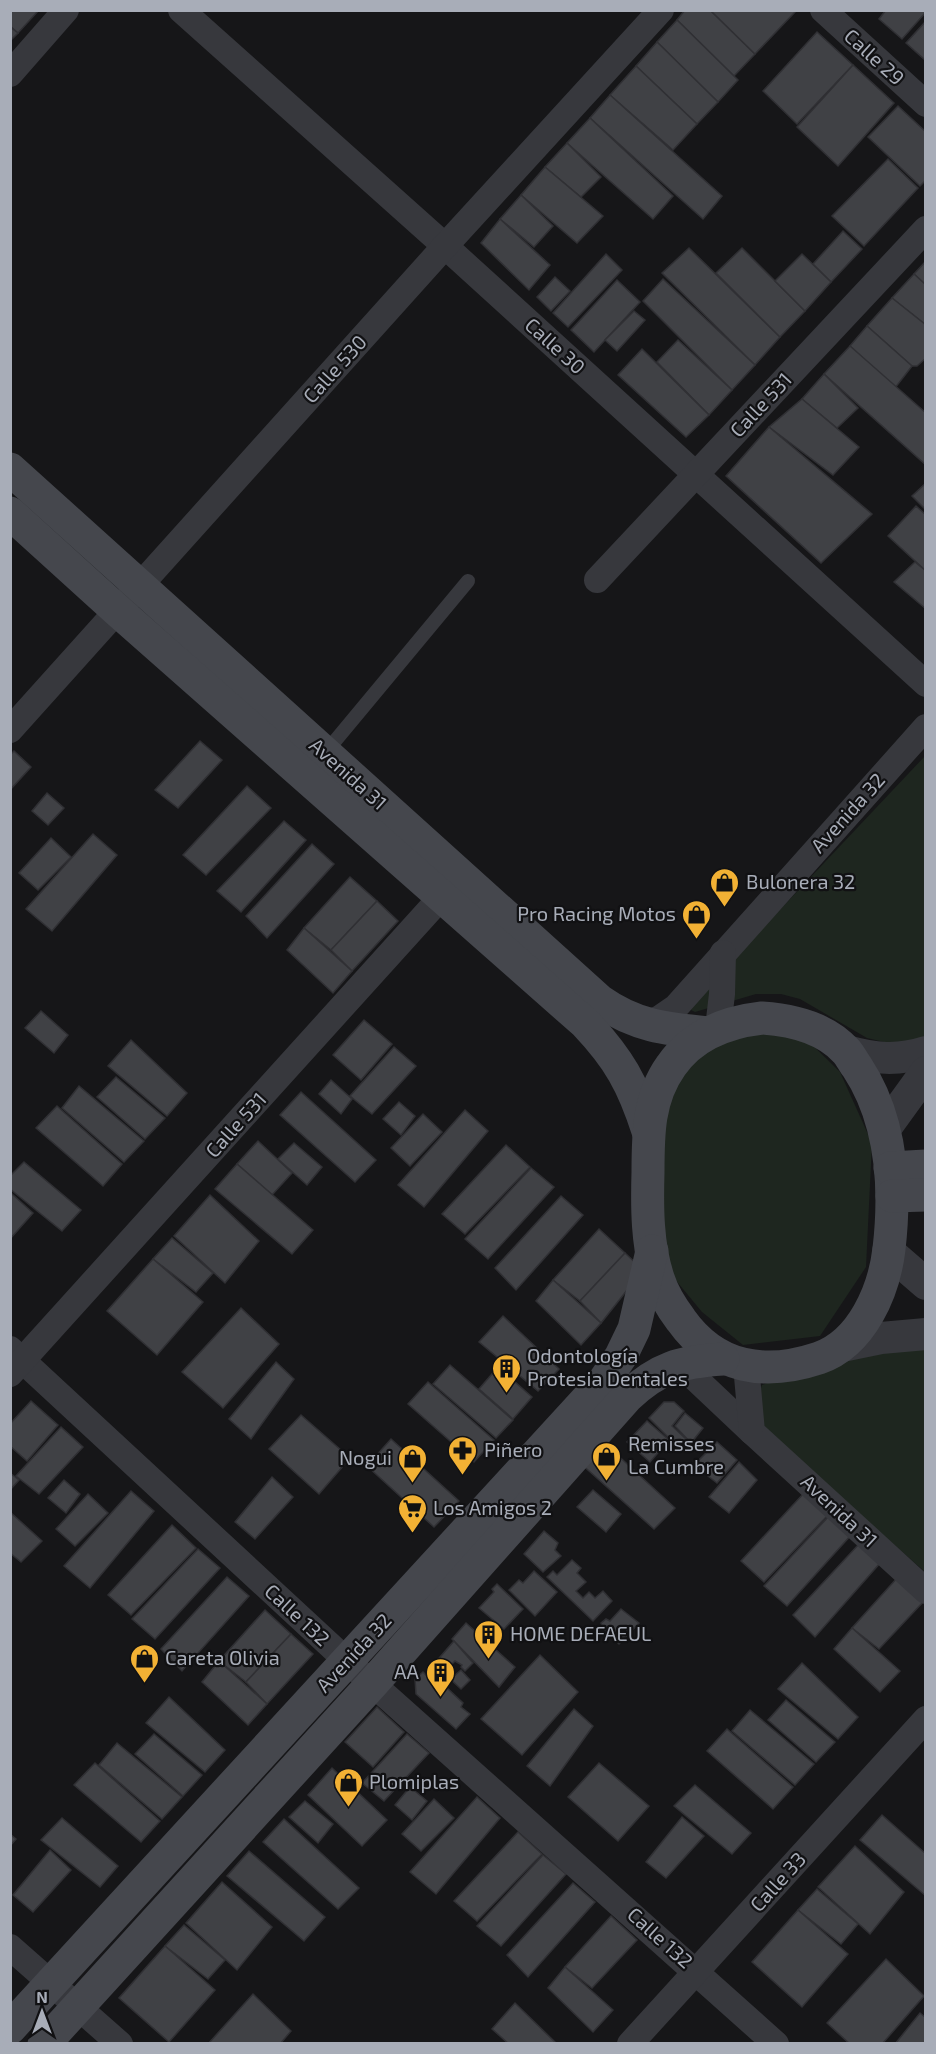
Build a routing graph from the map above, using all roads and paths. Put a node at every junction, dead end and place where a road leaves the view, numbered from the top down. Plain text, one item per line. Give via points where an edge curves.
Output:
1 (66, 10) edge
2 (182, 10) edge
3 (661, 10) edge
4 (823, 10) edge
5 (10, 74) edge
6 (926, 104) edge
7 (926, 230) edge
8 (445, 246) junction
9 (10, 469) edge
10 (696, 475) junction
11 (10, 513) edge
12 (597, 580) dead end
13 (468, 581) dead end
14 (141, 587) junction
15 (118, 611) junction
16 (926, 684) edge
17 (926, 727) edge
18 (10, 730) edge
19 (325, 753) junction
20 (452, 886) junction
21 (723, 953) junction
22 (645, 1025) junction
23 (713, 1031) junction
24 (846, 1051) junction
25 (926, 1052) edge
26 (926, 1072) edge
27 (884, 1130) junction
28 (648, 1132) junction
29 (926, 1166) edge
30 (891, 1182) junction
31 (926, 1195) edge
32 (652, 1251) junction
33 (888, 1251) junction
34 (926, 1284) edge
35 (926, 1334) edge
36 (842, 1346) junction
37 (15, 1361) edge
38 (734, 1362) junction
39 (680, 1364) junction
40 (752, 1432) junction
41 (926, 1591) edge
42 (347, 1660) junction
43 (373, 1683) junction
44 (926, 1719) edge
45 (10, 1947) edge
46 (697, 1972) junction
47 (51, 1983) junction
48 (78, 2006) junction
49 (10, 2028) edge
50 (44, 2043) edge
51 (120, 2043) edge
52 (630, 2043) edge
53 (776, 2043) edge

1 - 5 street
2 - 8 street, Calle 30
3 - 8 street, Calle 530
4 - 6 street, Calle 29
7 - 10 street, Calle 531
8 - 10 street, Calle 30
8 - 14 street, Calle 530
9 - 14 main road, Avenida 31
10 - 12 street, Calle 531
10 - 16 street, Calle 30
11 - 15 main road, Avenida 31
13 - 19 lane
14 - 15 street, Calle 530
14 - 19 main road, Avenida 31
15 - 18 street, Calle 530
15 - 20 main road, Avenida 31
17 - 21 street, Avenida 32
19 - 20 main road, Avenida 31
20 - 22 main road, Avenida 31 via 600,1001
20 - 28 main road, Avenida 31 via 603,1041 630,1083
20 - 37 street, Calle 531
21 - 22 street, Avenida 32 via 676,1007
21 - 23 street via 722,994
22 - 23 main road, Avenida 31
23 - 24 main road via 740,1021 786,1020 808,1026
23 - 28 main road via 688,1047 671,1065 651,1108
24 - 25 street via 889,1059
24 - 27 main road via 875,1102
26 - 27 street
27 - 30 main road
28 - 32 main road via 647,1201
29 - 30 main road
30 - 31 main road
30 - 33 main road
32 - 38 main road via 658,1279 670,1306 704,1345
32 - 42 main road, Avenida 32 via 634,1329 604,1381
33 - 34 street
33 - 36 main road via 876,1299
35 - 36 street
36 - 38 main road, Avenida 32 via 825,1356 772,1368
37 - 42 street, Calle 132
38 - 39 main road, Avenida 32
38 - 40 street
39 - 40 street, Avenida 31
39 - 43 main road, Avenida 32 via 644,1381 627,1397
40 - 41 street, Avenida 31
42 - 43 street, Calle 132
42 - 47 main road, Avenida 32
43 - 46 street, Calle 132
43 - 48 main road, Avenida 32
44 - 46 street, Calle 33
45 - 47 street
46 - 52 street, Calle 33
46 - 53 street, Calle 132
47 - 48 street
47 - 49 main road, Avenida 32
48 - 50 main road, Avenida 32
48 - 51 street

